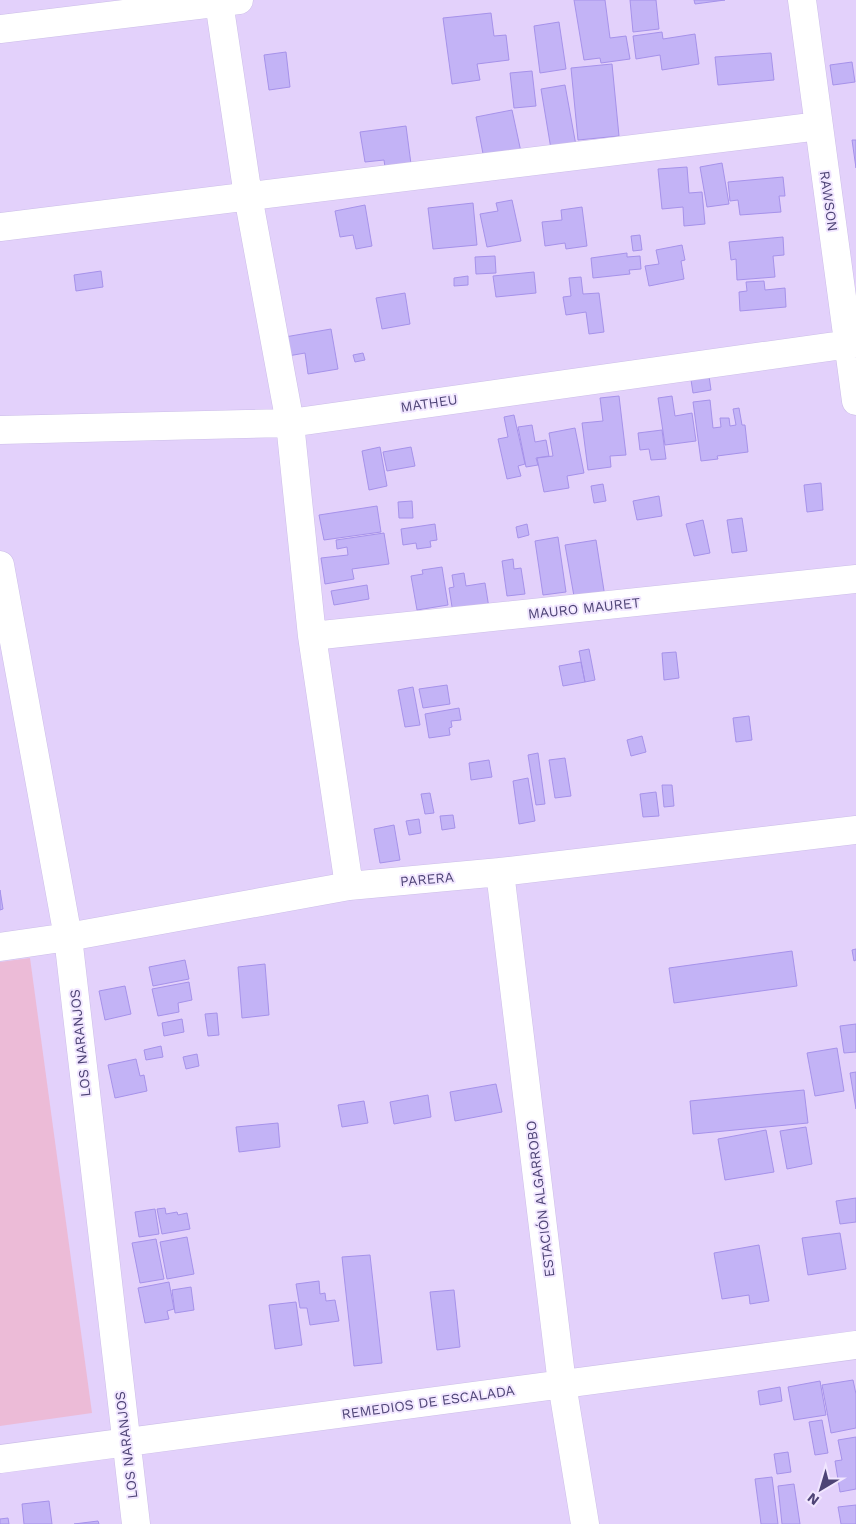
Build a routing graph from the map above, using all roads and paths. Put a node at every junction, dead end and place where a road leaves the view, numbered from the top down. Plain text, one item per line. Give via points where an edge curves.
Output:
1 (802, 0) edge
2 (229, 1) edge
3 (0, 29) edge
4 (819, 126) junction
5 (248, 196) junction
6 (0, 227) edge
7 (852, 344) edge
8 (856, 401) edge
9 (290, 423) junction
10 (0, 430) edge
11 (0, 566) edge
12 (856, 580) edge
13 (312, 636) junction
14 (856, 830) edge
15 (500, 872) junction
16 (349, 886) junction
17 (68, 937) junction
18 (0, 947) edge
19 (856, 1345) edge
20 (562, 1384) junction
21 (125, 1442) junction
22 (0, 1459) edge
23 (136, 1524) edge
24 (585, 1524) edge

1 - 4 street, RAWSON
2 - 3 street
2 - 5 street
4 - 5 street
4 - 7 street, RAWSON
5 - 6 street
5 - 9 street
7 - 8 street, RAWSON
7 - 9 street, MATHEU
9 - 10 street, MATHEU
9 - 13 street
11 - 17 street, LOS NARANJOS
12 - 13 street, MAURO MAURET
13 - 16 street
14 - 15 street, PARERA
15 - 16 street, PARERA
15 - 20 street, ESTACIÓN ALGARROBO
16 - 17 street, PARERA
17 - 18 street, PARERA
17 - 21 street, LOS NARANJOS
19 - 20 street, REMEDIOS DE ESCALADA
20 - 21 street, REMEDIOS DE ESCALADA
20 - 24 street, ESTACIÓN ALGARROBO
21 - 22 street, REMEDIOS DE ESCALADA
21 - 23 street, LOS NARANJOS

